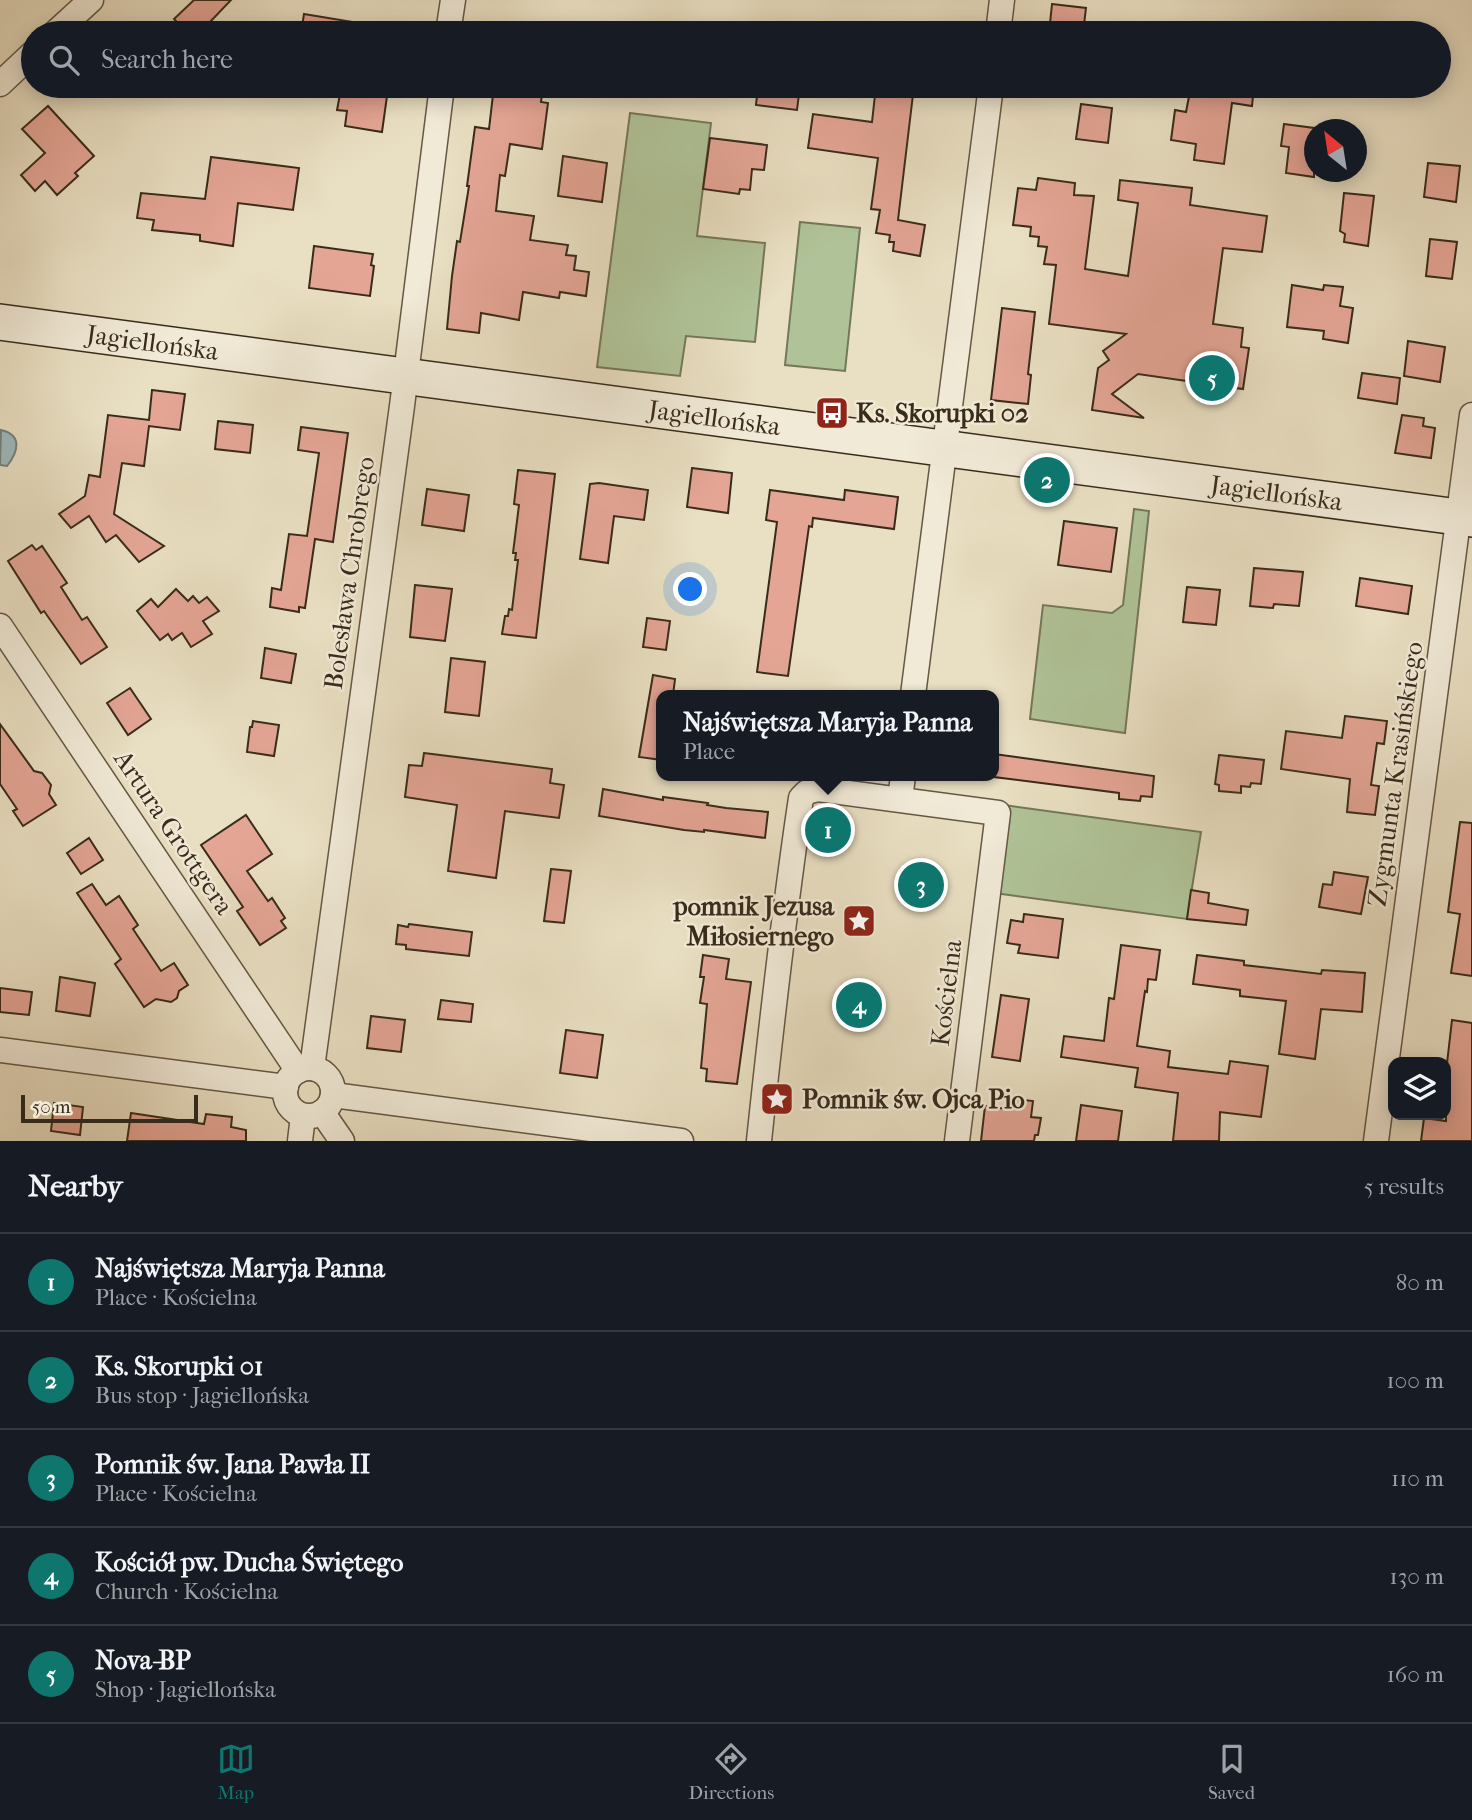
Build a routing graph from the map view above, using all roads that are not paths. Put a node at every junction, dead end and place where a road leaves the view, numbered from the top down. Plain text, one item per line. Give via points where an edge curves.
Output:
1 (91, 0) edge
2 (453, 0) edge
3 (1002, 0) edge
4 (68, 21) edge
5 (450, 21) edge
6 (999, 21) edge
7 (21, 64) edge
8 (0, 84) edge
9 (441, 98) edge
10 (989, 98) edge
11 (0, 322) edge
12 (406, 375) junction
13 (1472, 415) edge
14 (944, 447) junction
15 (1465, 518) edge
16 (0, 626) edge
17 (914, 690) edge
18 (901, 787) edge
19 (0, 1050) edge
20 (298, 1076) junction
21 (320, 1108) junction
22 (300, 1141) edge
23 (342, 1141) edge
24 (681, 1141) edge
25 (759, 1141) edge
26 (957, 1141) edge
27 (1376, 1141) edge

1 - 4 street
2 - 5 street
3 - 6 street
7 - 8 street
9 - 12 street, Bolesława Chrobrego
10 - 14 street
11 - 12 street, Jagiellońska
12 - 14 street, Jagiellońska
12 - 20 street, Bolesława Chrobrego
13 - 15 street, Zygmunta Krasińskiego
14 - 15 street, Jagiellońska
14 - 17 street
15 - 27 street, Zygmunta Krasińskiego
16 - 20 street, Artura Grottgera
18 - 25 street, Kościelna via 818,789 801,798
18 - 26 street, Kościelna via 998,813
19 - 20 street
20 - 21 street via 289,1105
20 - 21 street via 321,1071 328,1078
21 - 22 street
21 - 23 street
21 - 24 street

